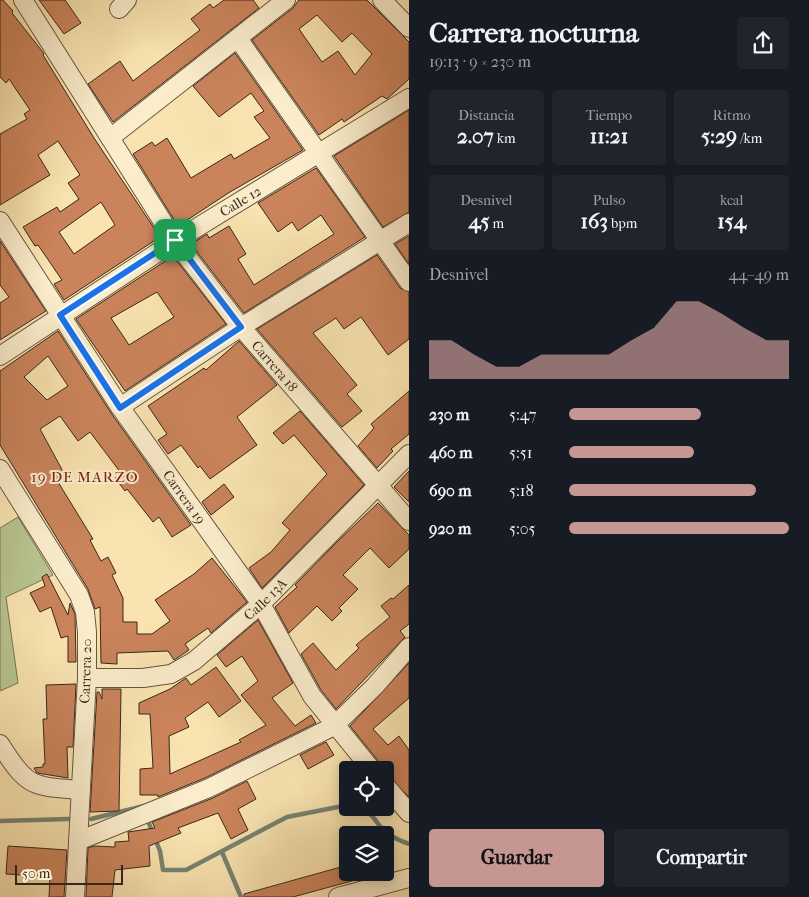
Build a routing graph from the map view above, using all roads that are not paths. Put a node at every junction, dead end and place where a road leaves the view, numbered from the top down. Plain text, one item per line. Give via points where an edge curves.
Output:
1 (24, 0) edge
2 (286, 0) edge
3 (382, 0) edge
4 (409, 28) edge
5 (239, 40) junction
6 (409, 98) edge
7 (110, 138) junction
8 (318, 154) junction
9 (0, 221) edge
10 (409, 223) edge
11 (175, 240) junction
12 (380, 240) junction
13 (409, 282) edge
14 (60, 315) junction
15 (241, 327) junction
16 (0, 356) edge
17 (120, 408) junction
18 (409, 454) edge
19 (0, 469) edge
20 (379, 485) junction
21 (409, 521) edge
22 (261, 604) junction
23 (409, 647) edge
24 (87, 678) junction
25 (334, 726) junction
26 (0, 744) edge
27 (364, 761) edge
28 (81, 790) junction
29 (394, 796) edge
30 (409, 813) edge
31 (78, 841) junction
32 (409, 878) edge
33 (75, 897) edge
34 (338, 897) edge

1 - 7 street, Carrera 18
2 - 5 street
3 - 4 street
5 - 7 street
5 - 8 street
6 - 8 street, Calle 12
7 - 11 street, Carrera 18
8 - 11 street, Calle 12
8 - 12 street
9 - 14 street, Carrera 19
10 - 12 street
11 - 14 street, Calle 12
11 - 15 street, Carrera 18
12 - 13 street
12 - 15 street
14 - 16 street, Calle 12
14 - 17 street, Carrera 19
15 - 17 street
15 - 20 street, Carrera 18
17 - 22 street, Carrera 19
18 - 20 street, Calle 13A
19 - 24 street, Carrera 20 via 79,595 87,632
20 - 21 street, Carrera 18
20 - 22 street, Calle 13A
22 - 24 street, Calle 13A via 194,662 171,674 143,678
22 - 25 street, Carrera 19 via 312,696
23 - 25 street
24 - 28 street, Carrera 20
25 - 27 street, Carrera 19
25 - 31 street via 209,788
26 - 28 street via 18,773 28,780 40,786
28 - 31 street, Carrera 20
29 - 30 street
31 - 33 street, Carrera 20
32 - 34 street

